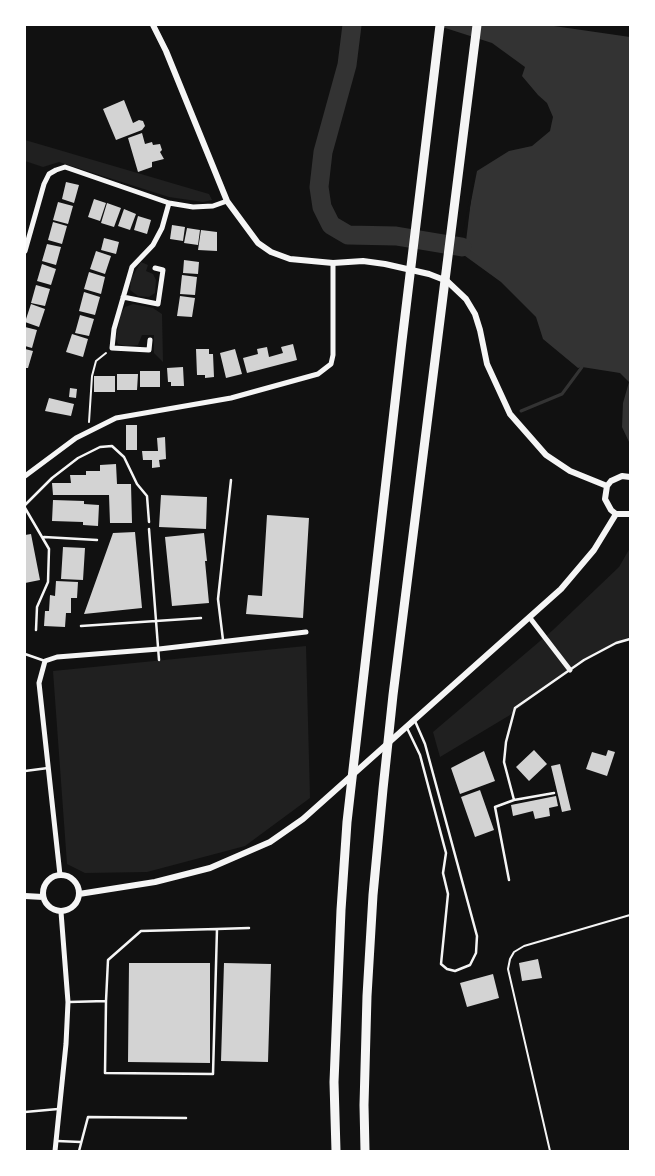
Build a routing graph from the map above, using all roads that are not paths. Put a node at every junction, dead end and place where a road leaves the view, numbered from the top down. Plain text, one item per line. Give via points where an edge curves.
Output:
1 (153, 25) edge
2 (440, 25) edge
3 (477, 25) edge
4 (227, 201) junction
5 (169, 203) junction
6 (25, 251) edge
7 (333, 263) junction
8 (155, 268) dead end
9 (123, 297) junction
10 (150, 340) dead end
11 (25, 476) edge
12 (630, 477) edge
13 (231, 480) dead end
14 (607, 486) junction
15 (25, 506) edge
16 (616, 514) junction
17 (630, 514) edge
18 (149, 522) dead end
19 (149, 529) dead end
20 (43, 537) junction
21 (97, 540) dead end
22 (201, 618) dead end
23 (530, 618) junction
24 (157, 621) junction
25 (81, 626) dead end
26 (36, 630) dead end
27 (306, 632) dead end
28 (630, 639) edge
29 (223, 642) junction
30 (159, 649) junction
31 (25, 654) edge
32 (159, 660) dead end
33 (45, 661) junction
34 (570, 670) junction
35 (415, 721) junction
36 (407, 728) junction
37 (48, 768) junction
38 (25, 771) edge
39 (554, 793) dead end
40 (514, 800) junction
41 (60, 875) junction
42 (509, 880) dead end
43 (79, 894) junction
44 (25, 896) edge
45 (43, 897) junction
46 (61, 912) junction
47 (250, 928) dead end
48 (216, 929) junction
49 (106, 1001) junction
50 (68, 1002) junction
51 (60, 1109) junction
52 (25, 1112) edge
53 (186, 1118) dead end
54 (56, 1141) junction
55 (81, 1142) junction
56 (54, 1151) edge
57 (79, 1151) edge
58 (336, 1151) edge
59 (365, 1151) edge

1 - 4 street
2 - 58 highway via 347,822 334,1082
3 - 59 highway via 394,695 373,895 367,996
4 - 5 street via 194,207
4 - 7 street via 258,243 271,252 290,259
5 - 6 street via 65,167 49,174 44,184
5 - 9 street via 153,245 132,267
7 - 11 street via 333,355 331,364 318,374 230,398 116,418 76,438
7 - 14 street via 385,264 446,281 475,314 486,364 510,414 546,454 570,471
8 - 9 street via 163,270 158,304
9 - 10 street via 112,348 150,350
12 - 14 street via 616,478
13 - 29 lane via 218,599
14 - 16 street via 605,499
15 - 18 lane via 52,478 78,458 100,447 112,446 124,457 137,484 147,496
15 - 20 lane
16 - 17 street
16 - 23 street via 594,550 561,589
19 - 24 lane
20 - 21 lane
20 - 26 lane via 50,549 48,582 37,607
22 - 24 lane
23 - 34 street
23 - 35 street
24 - 25 lane
24 - 30 lane
27 - 29 street
28 - 34 lane
29 - 30 street
30 - 32 lane
30 - 33 street via 57,657
31 - 33 lane
33 - 37 street via 40,683
34 - 40 lane via 516,708 504,762
35 - 36 street
35 - 36 lane via 425,744 477,936 476,953 470,965 455,971 441,964 448,894 443,873 446,853 420,755
36 - 43 street via 303,819 270,842 183,876
37 - 38 lane
37 - 41 street
39 - 40 lane
40 - 42 lane via 496,807
41 - 43 street via 75,881
41 - 45 street via 46,882
43 - 46 street via 75,905
44 - 45 street
45 - 46 street via 48,906
46 - 50 street
47 - 48 lane
48 - 49 lane via 141,931 108,960
48 - 49 lane via 213,1074 106,1072
49 - 50 lane
50 - 51 street
51 - 52 lane
51 - 54 street
53 - 55 lane via 88,1116
54 - 55 lane
54 - 56 street
55 - 57 lane

